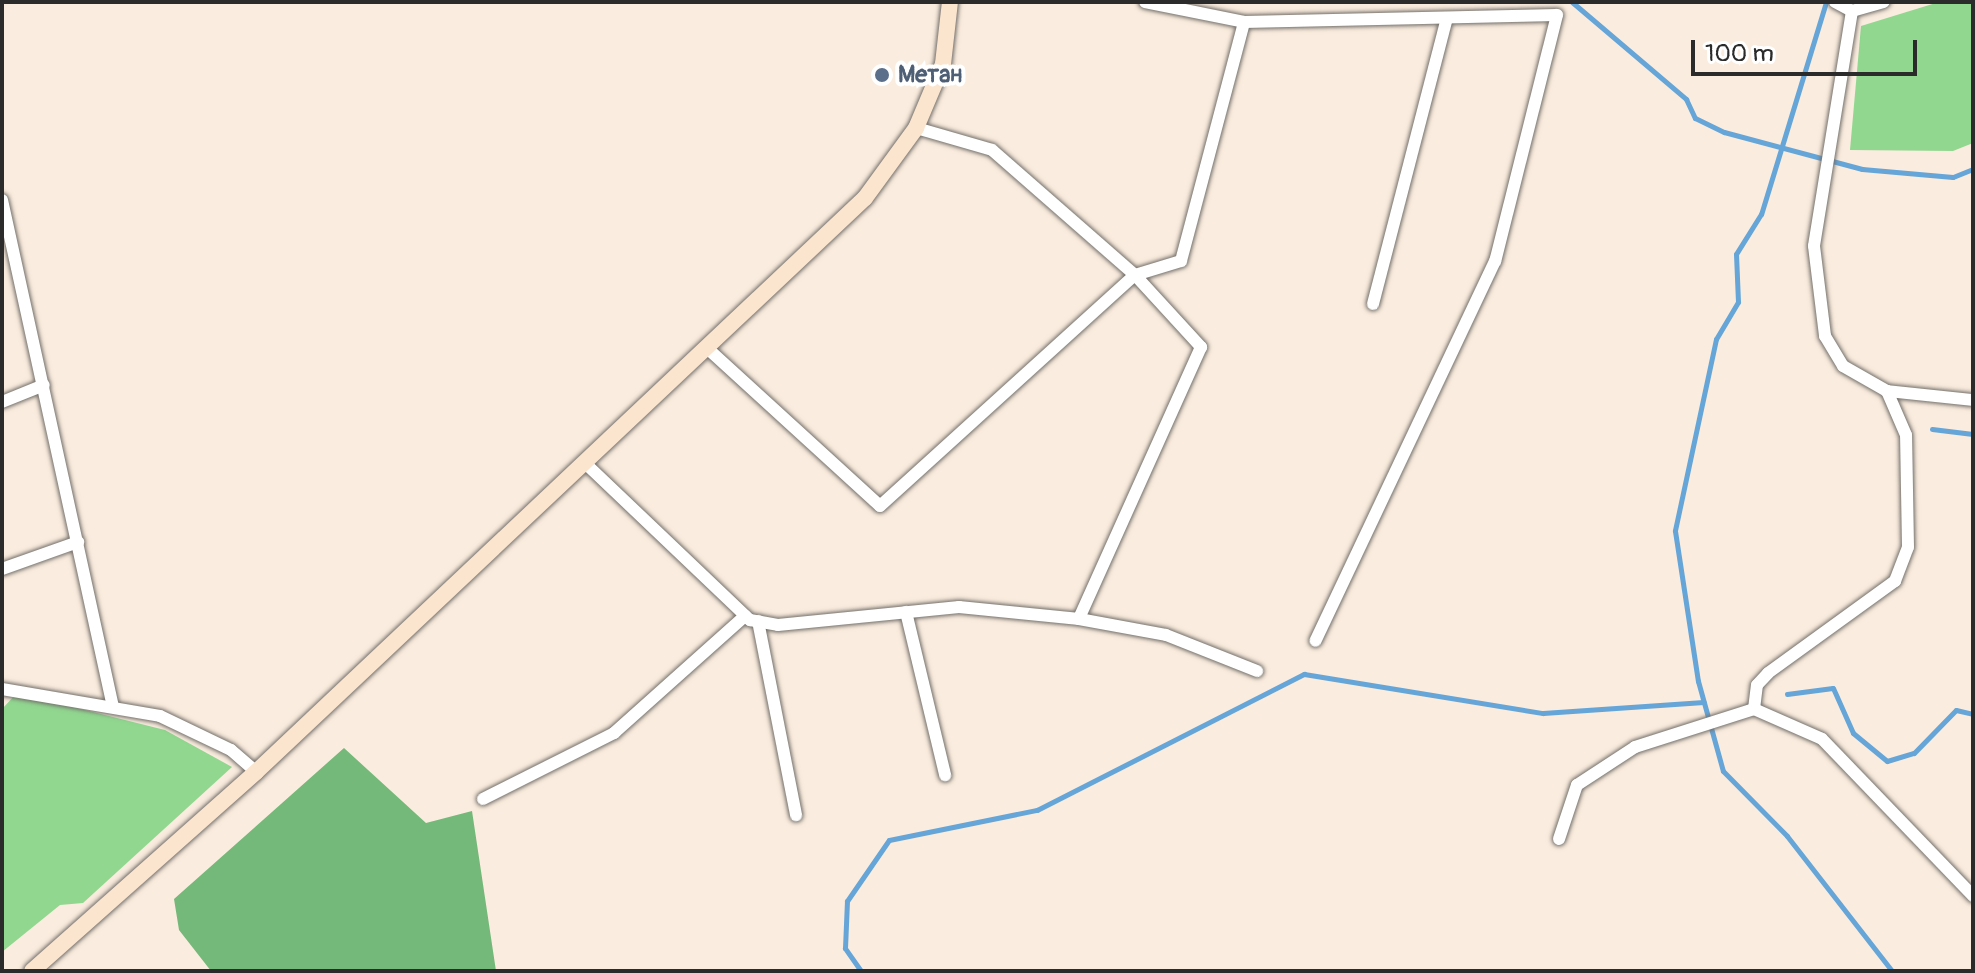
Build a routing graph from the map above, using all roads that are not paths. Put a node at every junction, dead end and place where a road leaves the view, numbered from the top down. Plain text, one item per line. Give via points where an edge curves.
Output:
1 (950, 2) edge
2 (1145, 2) edge
3 (1835, 2) edge
4 (1884, 2) edge
5 (1852, 11) junction
6 (1447, 18) junction
7 (1244, 22) junction
8 (916, 128) junction
9 (2, 200) edge
10 (1135, 275) junction
11 (1373, 304) dead end
12 (707, 348) junction
13 (44, 385) junction
14 (1887, 391) junction
15 (1973, 400) edge
16 (2, 402) edge
17 (585, 463) junction
18 (78, 542) junction
19 (2, 569) edge
20 (906, 612) junction
21 (745, 616) junction
22 (1079, 619) junction
23 (758, 621) junction
24 (1315, 641) dead end
25 (1257, 671) dead end
26 (2, 689) edge
27 (113, 707) junction
28 (1754, 709) junction
29 (256, 772) junction
30 (945, 775) dead end
31 (483, 799) dead end
32 (796, 815) dead end
33 (1559, 839) dead end
34 (1969, 891) edge
35 (32, 971) edge

1 - 8 main road via 943,64
2 - 7 street
3 - 5 street
4 - 5 street
5 - 14 street via 1814,246 1818,309 1843,366
6 - 7 street
6 - 11 street
6 - 24 street via 1557,15 1495,261
7 - 10 street via 1181,261
8 - 10 street via 992,150
8 - 12 main road via 865,198
9 - 13 street
10 - 12 street via 880,506
10 - 22 street via 1201,347
12 - 17 main road
13 - 16 street
13 - 18 street
14 - 15 street
14 - 28 street via 1906,435 1908,547 1895,581 1768,673 1757,685
17 - 21 street
17 - 29 main road
18 - 19 street
18 - 27 street
20 - 22 street via 959,607
20 - 23 street
20 - 30 street
21 - 23 street
21 - 31 street via 614,733
22 - 25 street via 1166,635
23 - 32 street
26 - 27 street
27 - 29 street via 160,716 231,750
28 - 33 street via 1635,747 1577,785
28 - 34 street via 1822,739
29 - 35 main road

